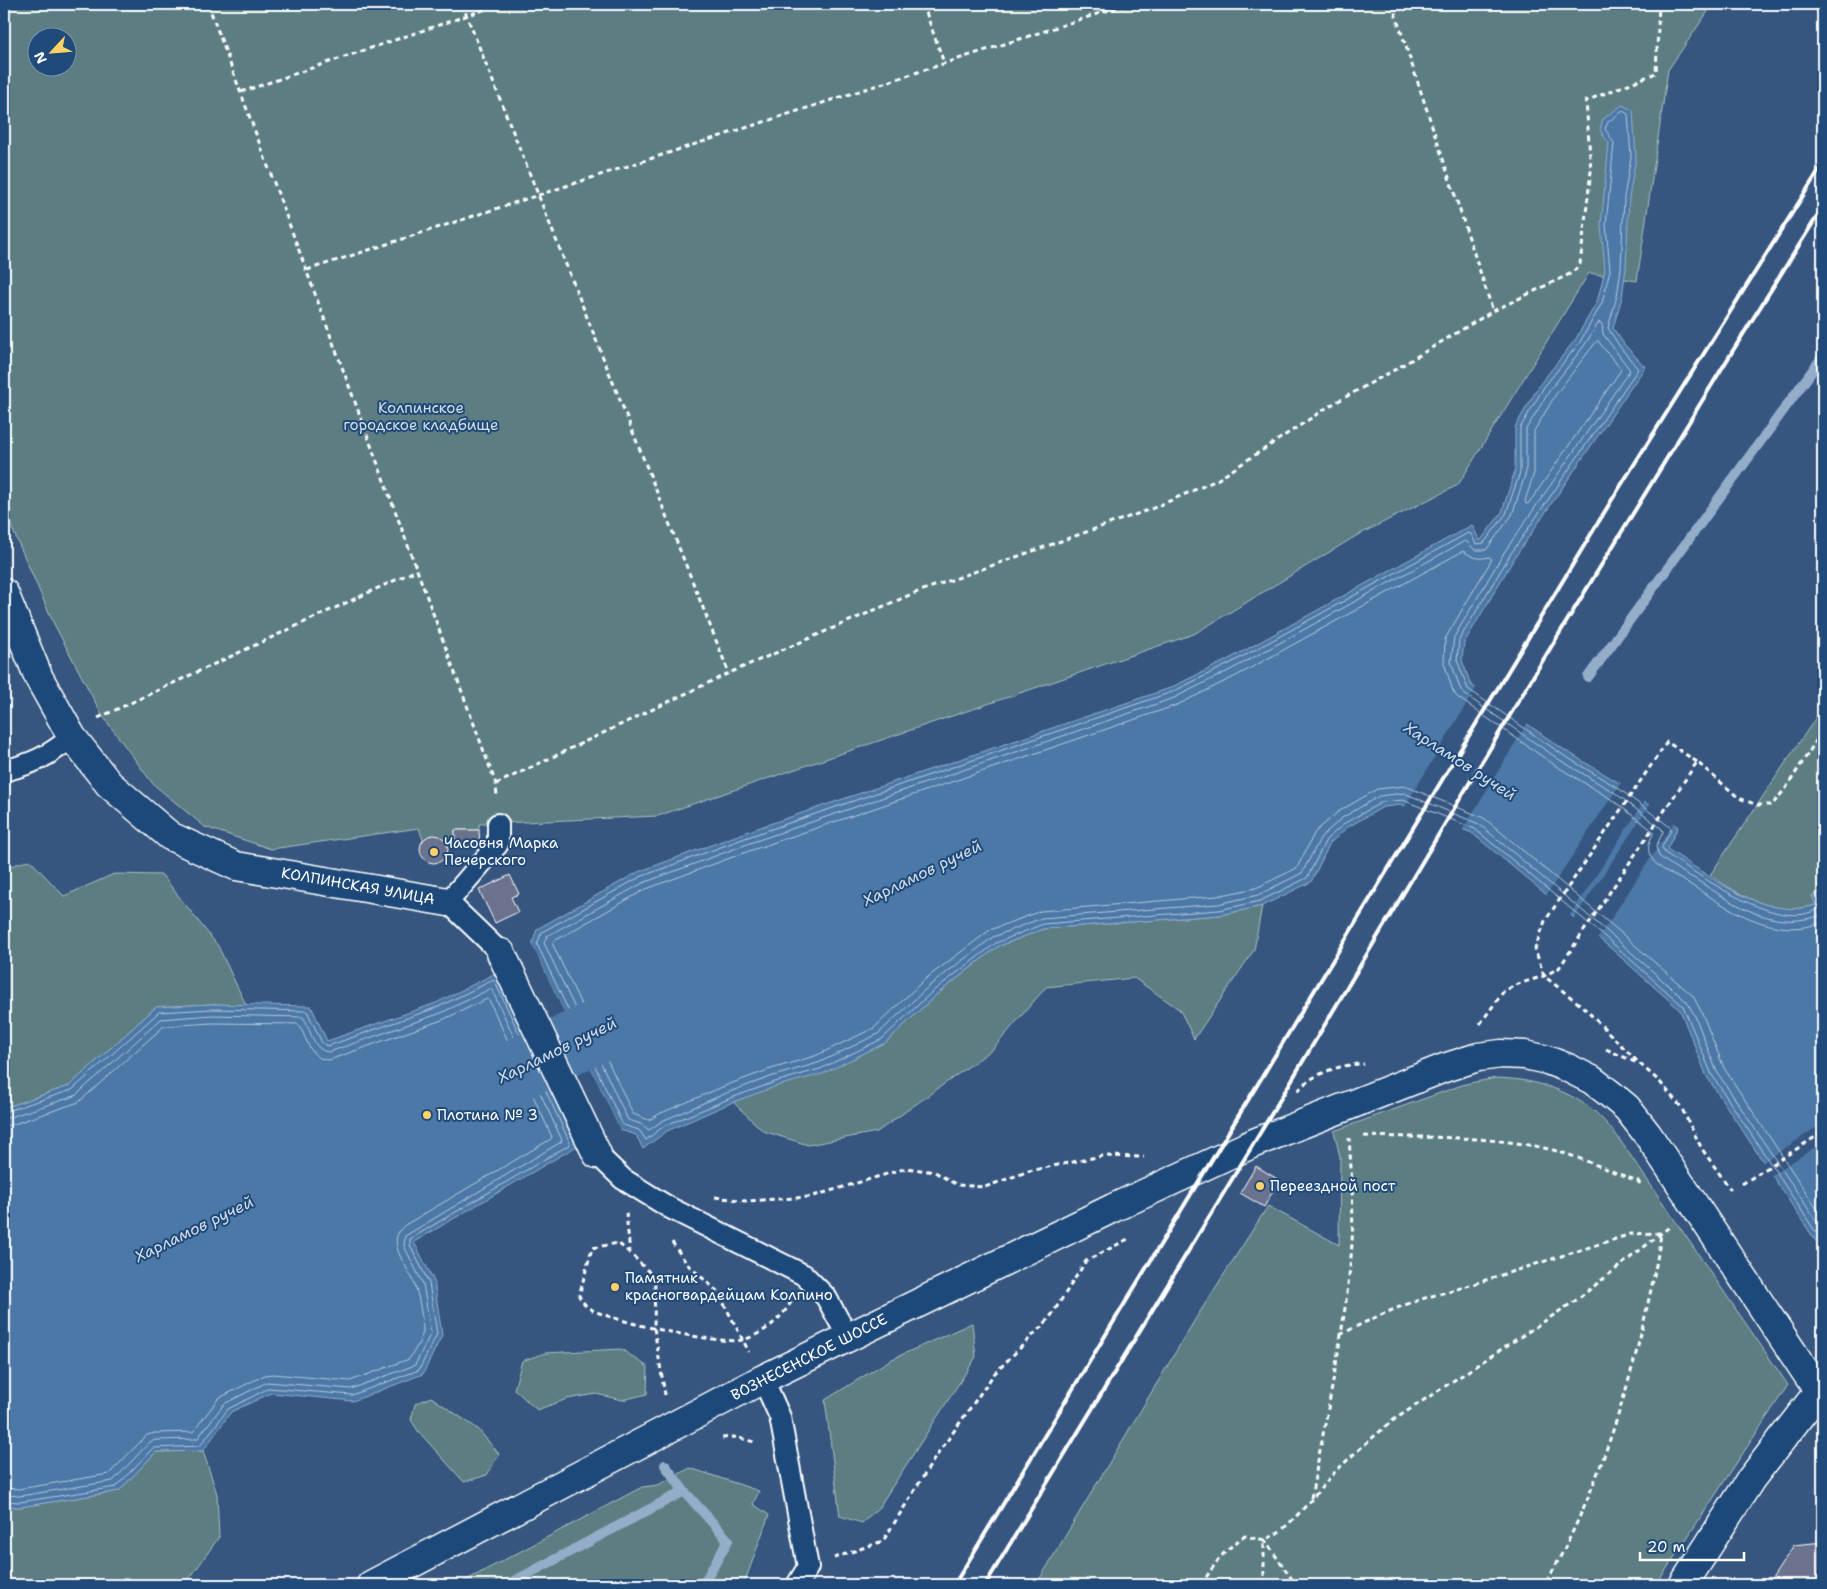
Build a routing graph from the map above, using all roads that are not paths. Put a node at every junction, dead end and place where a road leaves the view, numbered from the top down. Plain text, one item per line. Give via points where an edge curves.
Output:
1 (4, 594) edge
2 (72, 738) junction
3 (4, 771) edge
4 (498, 824) road end
5 (448, 902) junction
6 (501, 952) joint
7 (597, 1154) joint
8 (848, 1337) junction
9 (763, 1379) junction
10 (1821, 1395) edge
11 (371, 1585) edge
12 (797, 1585) edge
13 (1682, 1585) edge

1 - 2 street, КОЛПИНСКАЯ УЛИЦА via 39,678
2 - 3 lane via 50,755
2 - 5 street, КОЛПИНСКАЯ УЛИЦА via 109,784 170,836 236,866
4 - 5 lane via 498,844
5 - 6 lane, КОЛПИНСКАЯ УЛИЦА
6 - 7 street, КОЛПИНСКАЯ УЛИЦА
7 - 8 lane, КОЛПИНСКАЯ УЛИЦА via 623,1179 670,1208 804,1275 826,1296
8 - 9 street, ВОЗНЕСЕНСКОЕ ШОССЕ
8 - 10 street, ВОЗНЕСЕНСКОЕ ШОССЕ via 1254,1143 1478,1056 1525,1055 1547,1060 1592,1080 1627,1108 1648,1134
9 - 11 street, ВОЗНЕСЕНСКОЕ ШОССЕ
9 - 12 lane via 780,1417 808,1567
10 - 13 street via 1751,1479

